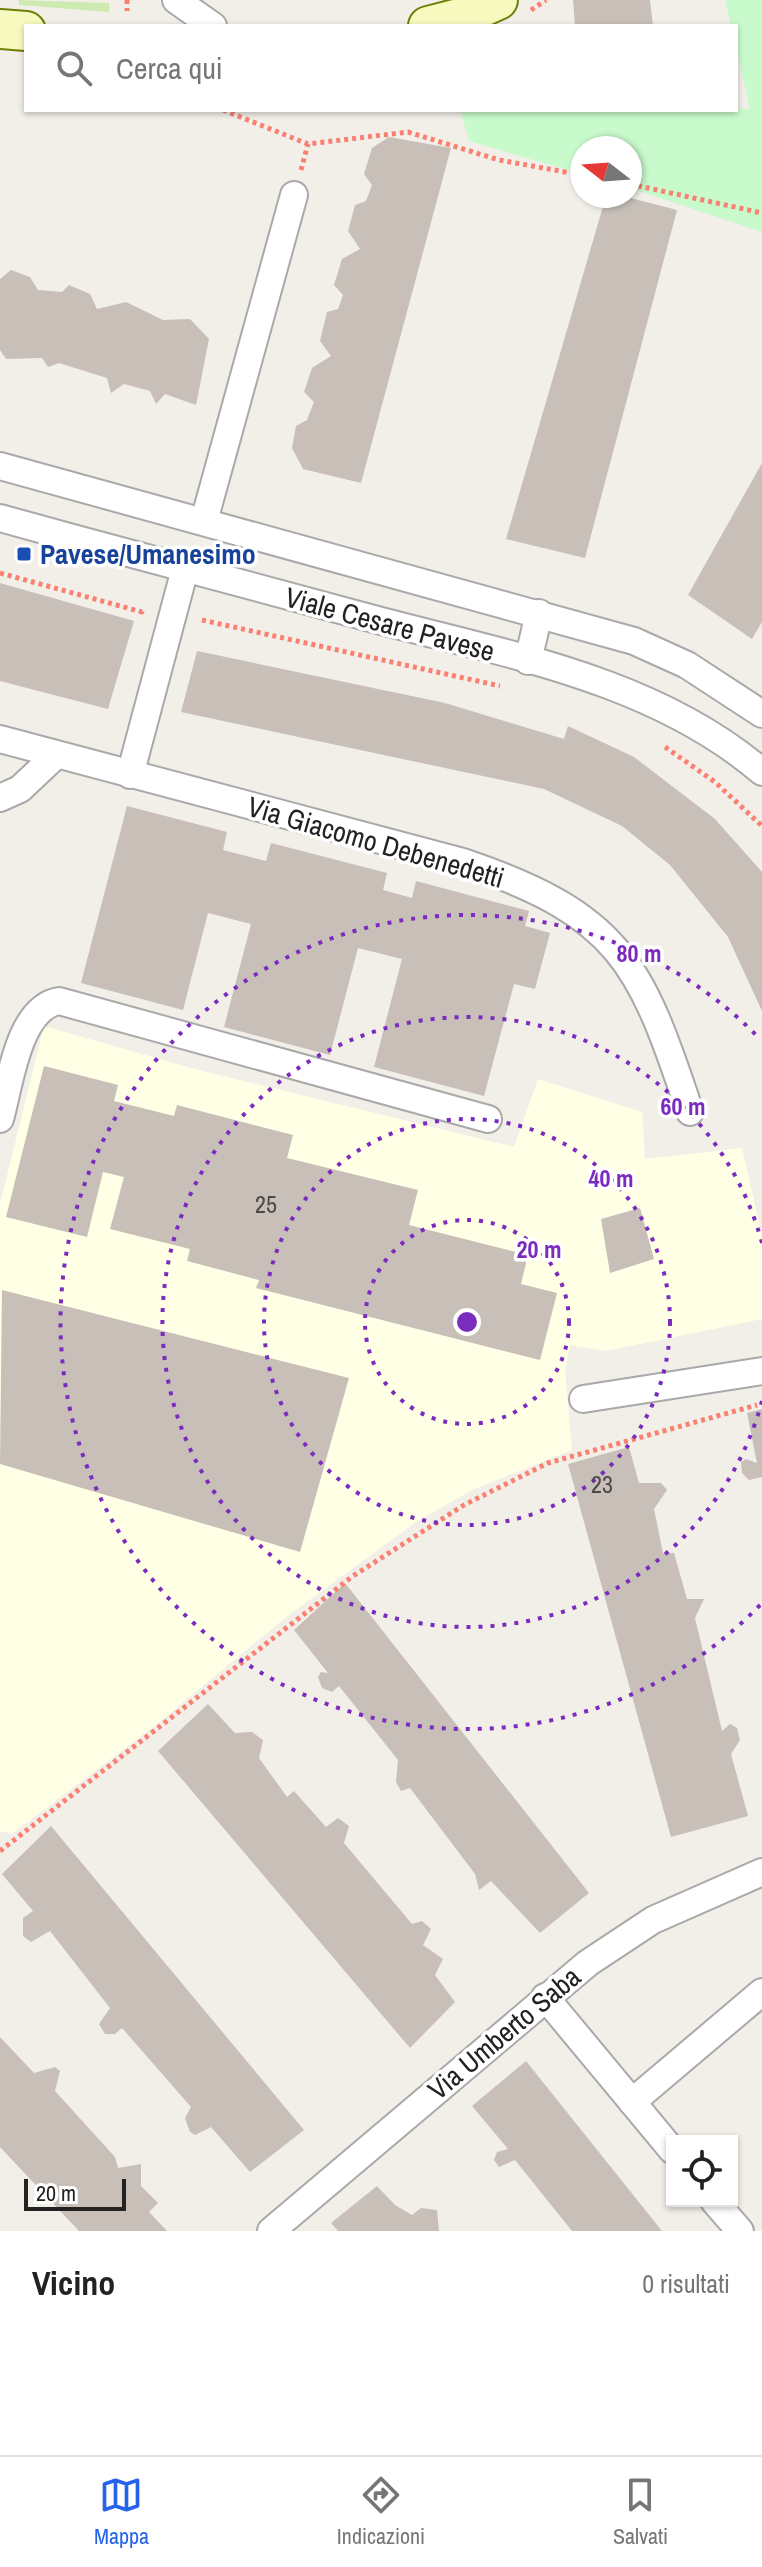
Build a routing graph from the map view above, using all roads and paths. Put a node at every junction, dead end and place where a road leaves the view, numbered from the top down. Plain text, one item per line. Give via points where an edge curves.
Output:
1 (127, 0) edge
2 (176, 0) edge
3 (451, 0) edge
4 (498, 0) edge
5 (127, 11) dead end
6 (210, 24) edge
7 (417, 24) edge
8 (436, 24) edge
9 (0, 29) edge
10 (24, 31) edge
11 (228, 112) edge
12 (570, 173) edge
13 (642, 187) edge
14 (294, 195) dead end
15 (762, 213) edge
16 (0, 466) edge
17 (0, 518) edge
18 (204, 521) junction
19 (185, 569) junction
20 (0, 573) edge
21 (145, 604) dead end
22 (204, 611) dead end
23 (539, 613) junction
24 (528, 661) junction
25 (512, 688) dead end
26 (762, 714) edge
27 (0, 739) edge
28 (661, 744) dead end
29 (56, 755) junction
30 (762, 772) edge
31 (130, 775) junction
32 (0, 798) edge
33 (762, 826) edge
34 (690, 1112) dead end
35 (0, 1119) edge
36 (488, 1119) dead end
37 (762, 1371) edge
38 (583, 1399) dead end
39 (762, 1404) edge
40 (0, 1851) edge
41 (762, 1872) edge
42 (762, 1992) edge
43 (545, 1997) junction
44 (632, 2102) junction
45 (666, 2143) edge
46 (719, 2207) edge
47 (271, 2231) edge
48 (740, 2231) edge

1 - 5 path
2 - 6 street
3 - 7 street
4 - 8 main road
9 - 10 main road
11 - 12 path via 308,144 408,132 499,160
13 - 15 path
14 - 18 street
16 - 18 street, Viale Cesare Pavese
17 - 19 street, Viale Cesare Pavese
18 - 23 street, Viale Cesare Pavese
19 - 24 street, Viale Cesare Pavese
19 - 31 street
20 - 21 path via 142,612
22 - 25 path via 201,620
23 - 24 street
23 - 26 street, Viale Cesare Pavese via 653,648
24 - 30 street, Viale Cesare Pavese via 650,702
27 - 29 street, Via Giacomo Debenedetti
28 - 33 path via 715,782
29 - 31 street, Via Giacomo Debenedetti
29 - 32 street via 20,789
31 - 34 street, Via Giacomo Debenedetti via 463,862 568,906 596,926 627,963 650,1006
35 - 36 street via 29,1021 41,1006 59,1001
37 - 38 street
39 - 40 path via 548,1463 464,1505 341,1585
41 - 43 street, Via Umberto Saba via 653,1920
42 - 44 street
43 - 44 street
43 - 47 street, Via Umberto Saba
44 - 45 street
46 - 48 street

